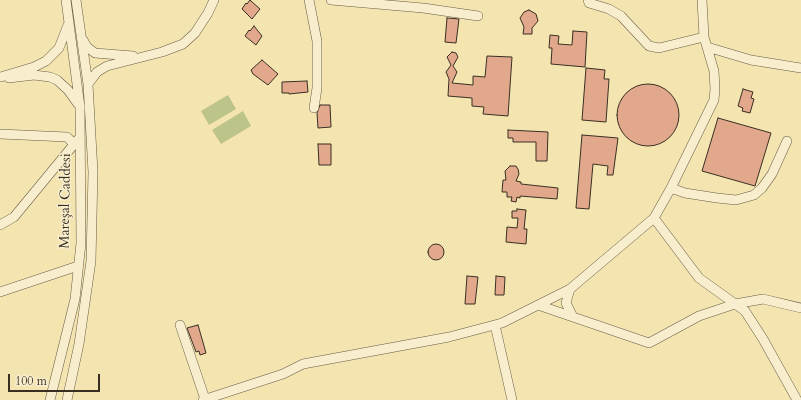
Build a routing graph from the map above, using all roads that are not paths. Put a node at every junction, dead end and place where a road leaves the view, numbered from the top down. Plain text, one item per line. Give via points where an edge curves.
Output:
1 (66, 0) edge
2 (76, 0) edge
3 (214, 0) edge
4 (309, 0) edge
5 (331, 0) edge
6 (588, 0) edge
7 (702, 0) edge
8 (410, 3) edge
9 (478, 16) dead end
10 (69, 19) junction
11 (81, 36) junction
12 (704, 37) junction
13 (707, 47) junction
14 (141, 57) junction
15 (801, 68) edge
16 (1, 77) edge
17 (88, 84) junction
18 (80, 107) junction
19 (314, 108) dead end
20 (0, 134) edge
21 (77, 140) junction
22 (787, 141) dead end
23 (671, 188) junction
24 (654, 218) junction
25 (0, 225) edge
26 (78, 266) junction
27 (570, 289) junction
28 (0, 292) edge
29 (735, 304) junction
30 (538, 305) junction
31 (801, 308) edge
32 (573, 317) junction
33 (180, 325) dead end
34 (495, 325) junction
35 (68, 395) edge
36 (50, 400) edge
37 (72, 400) edge
38 (204, 400) edge
39 (512, 400) edge
40 (797, 400) edge

1 - 10 street, Mareşal Caddesi
2 - 11 street, Mareşal Caddesi
3 - 14 street via 208,14 189,39 168,50
4 - 19 street via 316,41 317,88
5 - 8 street
6 - 12 street via 621,16 649,46 659,48
7 - 12 street
8 - 9 street
10 - 16 street via 62,42 51,57 34,67
10 - 18 street, Mareşal Caddesi
11 - 14 street via 87,47 95,53
11 - 17 street, Mareşal Caddesi
12 - 13 street
13 - 15 street via 751,60
13 - 23 street via 714,71 714,100
14 - 17 street via 107,66
16 - 18 street via 50,77 68,90
17 - 35 street, Mareşal Caddesi via 93,172 92,261
18 - 21 street, Mareşal Caddesi
20 - 21 street via 67,137
21 - 25 street via 14,217
21 - 26 street, Mareşal Caddesi via 81,243
22 - 23 street via 772,174 754,195 736,200 685,194
23 - 24 street
24 - 27 street
24 - 29 street via 699,278
26 - 28 street
26 - 36 street, Mareşal Caddesi via 75,300
27 - 30 street
27 - 32 street via 566,303
29 - 31 street via 763,299
29 - 32 street via 699,316 649,343
29 - 40 street via 745,311
30 - 32 street
30 - 34 street
33 - 38 street
34 - 38 street via 448,337 303,364 283,374
34 - 39 street
35 - 37 street

